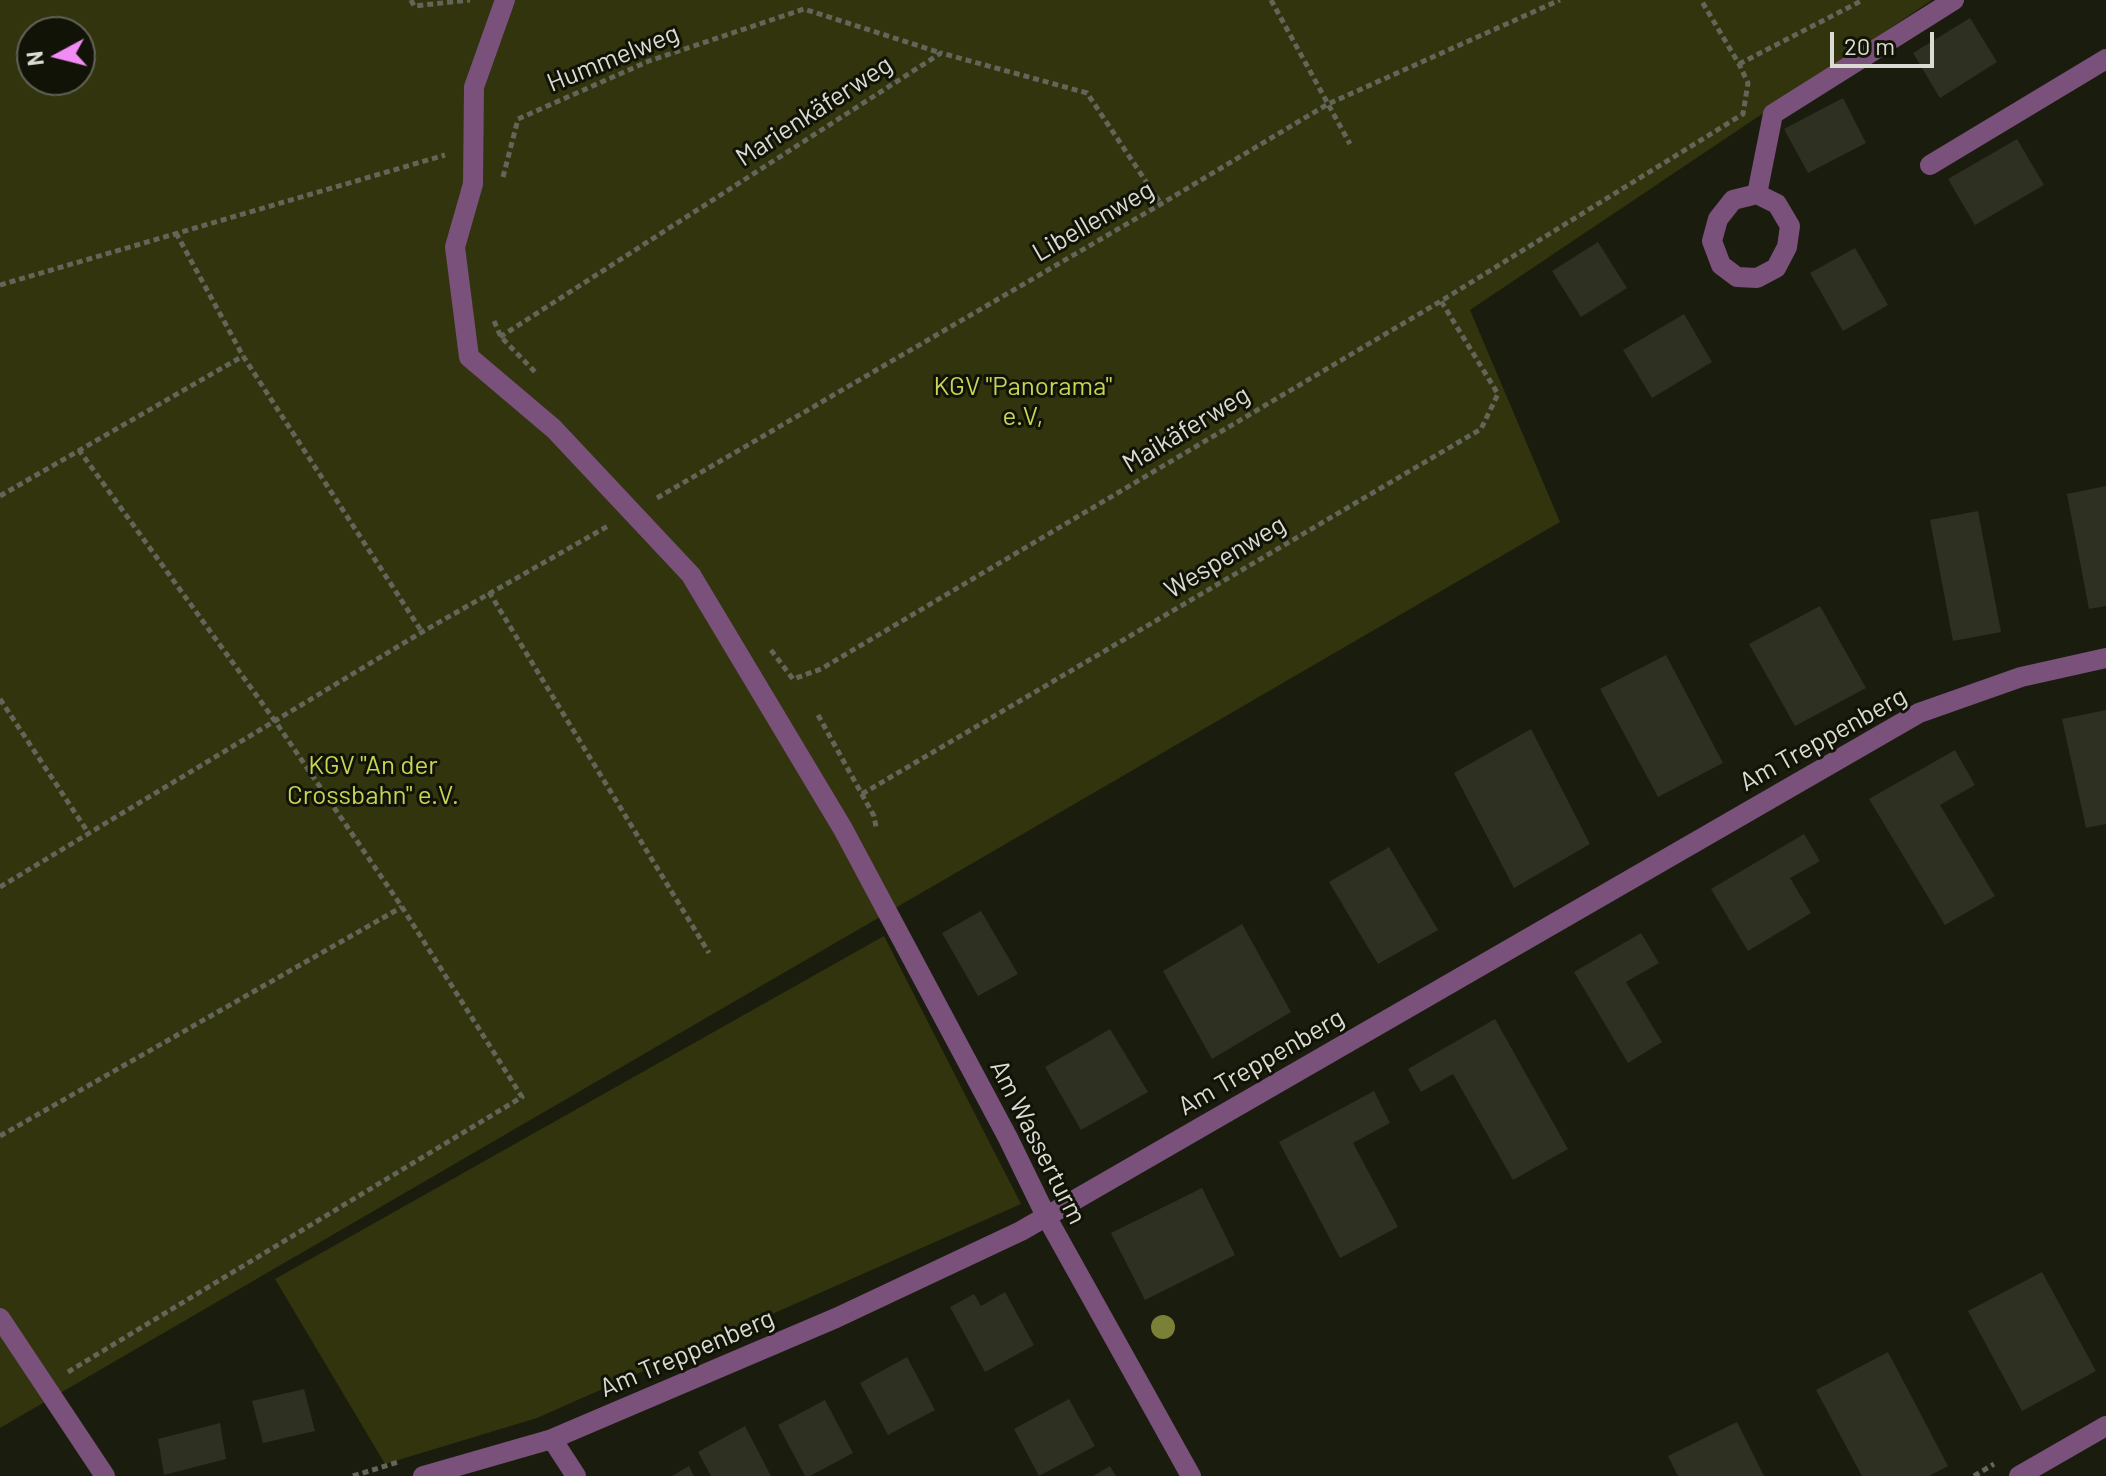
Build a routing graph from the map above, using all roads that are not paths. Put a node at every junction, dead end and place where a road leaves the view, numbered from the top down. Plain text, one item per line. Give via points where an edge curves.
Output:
1 (505, 0) edge
2 (1954, 0) edge
3 (2106, 59) edge
4 (1930, 165) dead end
5 (1757, 194) junction
6 (2106, 658) edge
7 (1046, 1216) junction
8 (0, 1318) edge
9 (2106, 1426) edge
10 (552, 1439) junction
11 (105, 1476) edge
12 (423, 1476) edge
13 (576, 1476) edge
14 (1191, 1476) edge
15 (2019, 1476) edge

1 - 7 street, Am Wasserturm via 474,87 473,184 455,247 469,357 554,429 691,575 843,829
2 - 5 street via 1773,114
3 - 4 street
5 - 5 street via 1733,200 1718,219 1712,241 1721,265 1737,277 1757,278 1776,268 1787,247 1790,226 1777,204
6 - 7 street, Am Treppenberg via 2021,677 1919,713
7 - 10 street, Am Treppenberg via 836,1318
7 - 14 street, Am Wasserturm
8 - 11 street
9 - 15 street
10 - 12 street, Am Treppenberg
10 - 13 street

